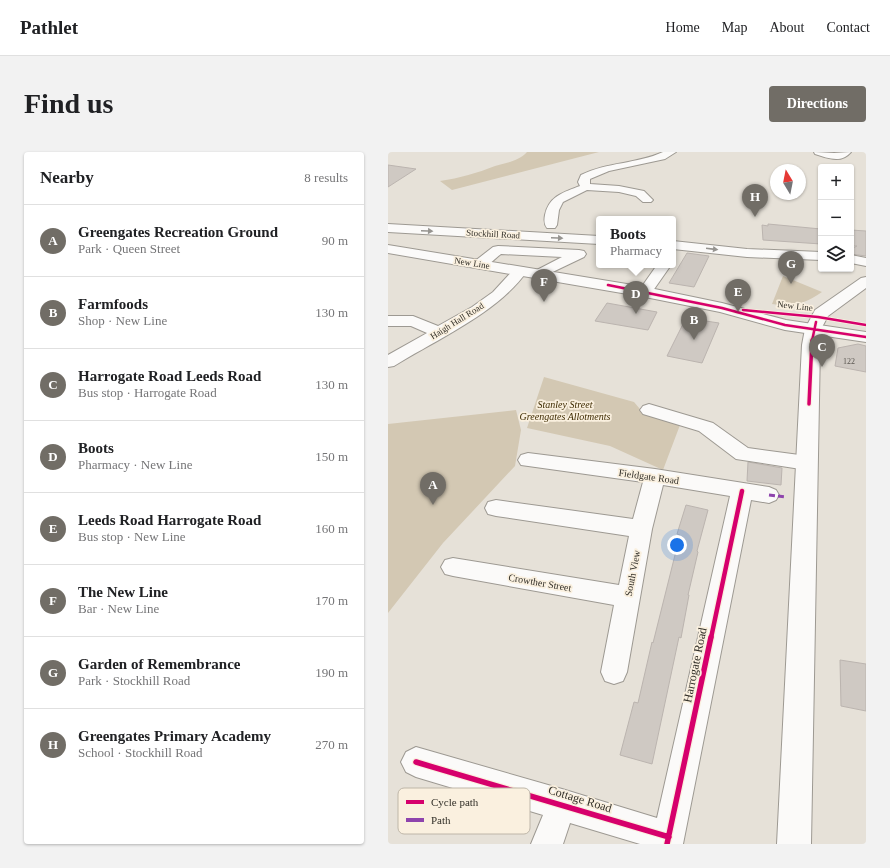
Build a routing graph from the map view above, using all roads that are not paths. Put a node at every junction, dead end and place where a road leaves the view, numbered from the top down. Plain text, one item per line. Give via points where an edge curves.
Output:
1 (671, 152) edge
2 (819, 152) edge
3 (846, 152) edge
4 (586, 187) junction
5 (647, 200) dead end
6 (551, 225) dead end
7 (388, 228) edge
8 (596, 241) edge
9 (596, 243) edge
10 (676, 248) edge
11 (388, 249) edge
12 (579, 254) junction
13 (818, 256) edge
14 (854, 260) edge
15 (866, 262) edge
16 (480, 264) junction
17 (662, 268) edge
18 (520, 271) junction
19 (540, 274) junction
20 (866, 281) edge
21 (645, 292) junction
22 (388, 321) edge
23 (816, 323) junction
24 (866, 325) edge
25 (439, 332) junction
26 (866, 336) edge
27 (388, 362) edge
28 (648, 410) dead end
29 (528, 460) dead end
30 (807, 463) junction
31 (655, 476) junction
32 (742, 491) junction
33 (769, 495) dead end
34 (496, 508) dead end
35 (641, 529) junction
36 (453, 567) dead end
37 (628, 597) junction
38 (614, 672) dead end
39 (416, 762) dead end
40 (506, 788) edge
41 (530, 795) edge
42 (562, 804) junction
43 (668, 840) edge
44 (547, 844) edge
45 (794, 844) edge

1 - 4 street via 662,157 590,174 585,177
2 - 3 street via 835,157
4 - 5 street via 640,193
4 - 6 street via 561,197 555,206 550,220
7 -> 8 street, Stockhill Road
9 - 12 street
10 -> 13 street
11 - 16 main road, New Line
12 - 16 street via 498,250
12 - 19 street
14 - 15 street
16 - 18 main road, New Line
17 - 21 street
18 - 19 main road, New Line
18 - 25 street, Haigh Hall Road via 498,295
19 - 21 main road, New Line
20 - 23 main road via 821,313
21 - 23 main road, New Line via 722,308 784,325
22 - 25 street via 413,321
23 - 24 main road, New Line
23 - 26 main road, New Line
23 - 30 main road via 810,351
25 - 27 street, Haigh Hall Road
28 - 30 street via 706,427 743,454
29 - 31 street, Fieldgate Road
30 - 45 main road
31 - 32 street, Fieldgate Road
31 - 35 street, South View
32 - 33 street, Fieldgate Road
32 - 43 street, Harrogate Road
34 - 35 street
35 - 37 street, South View
36 - 37 street, Crowther Street
37 - 38 street, South View
39 - 40 street, Cottage Road
41 - 42 street, Cottage Road
42 - 43 street, Cottage Road
42 - 44 street

